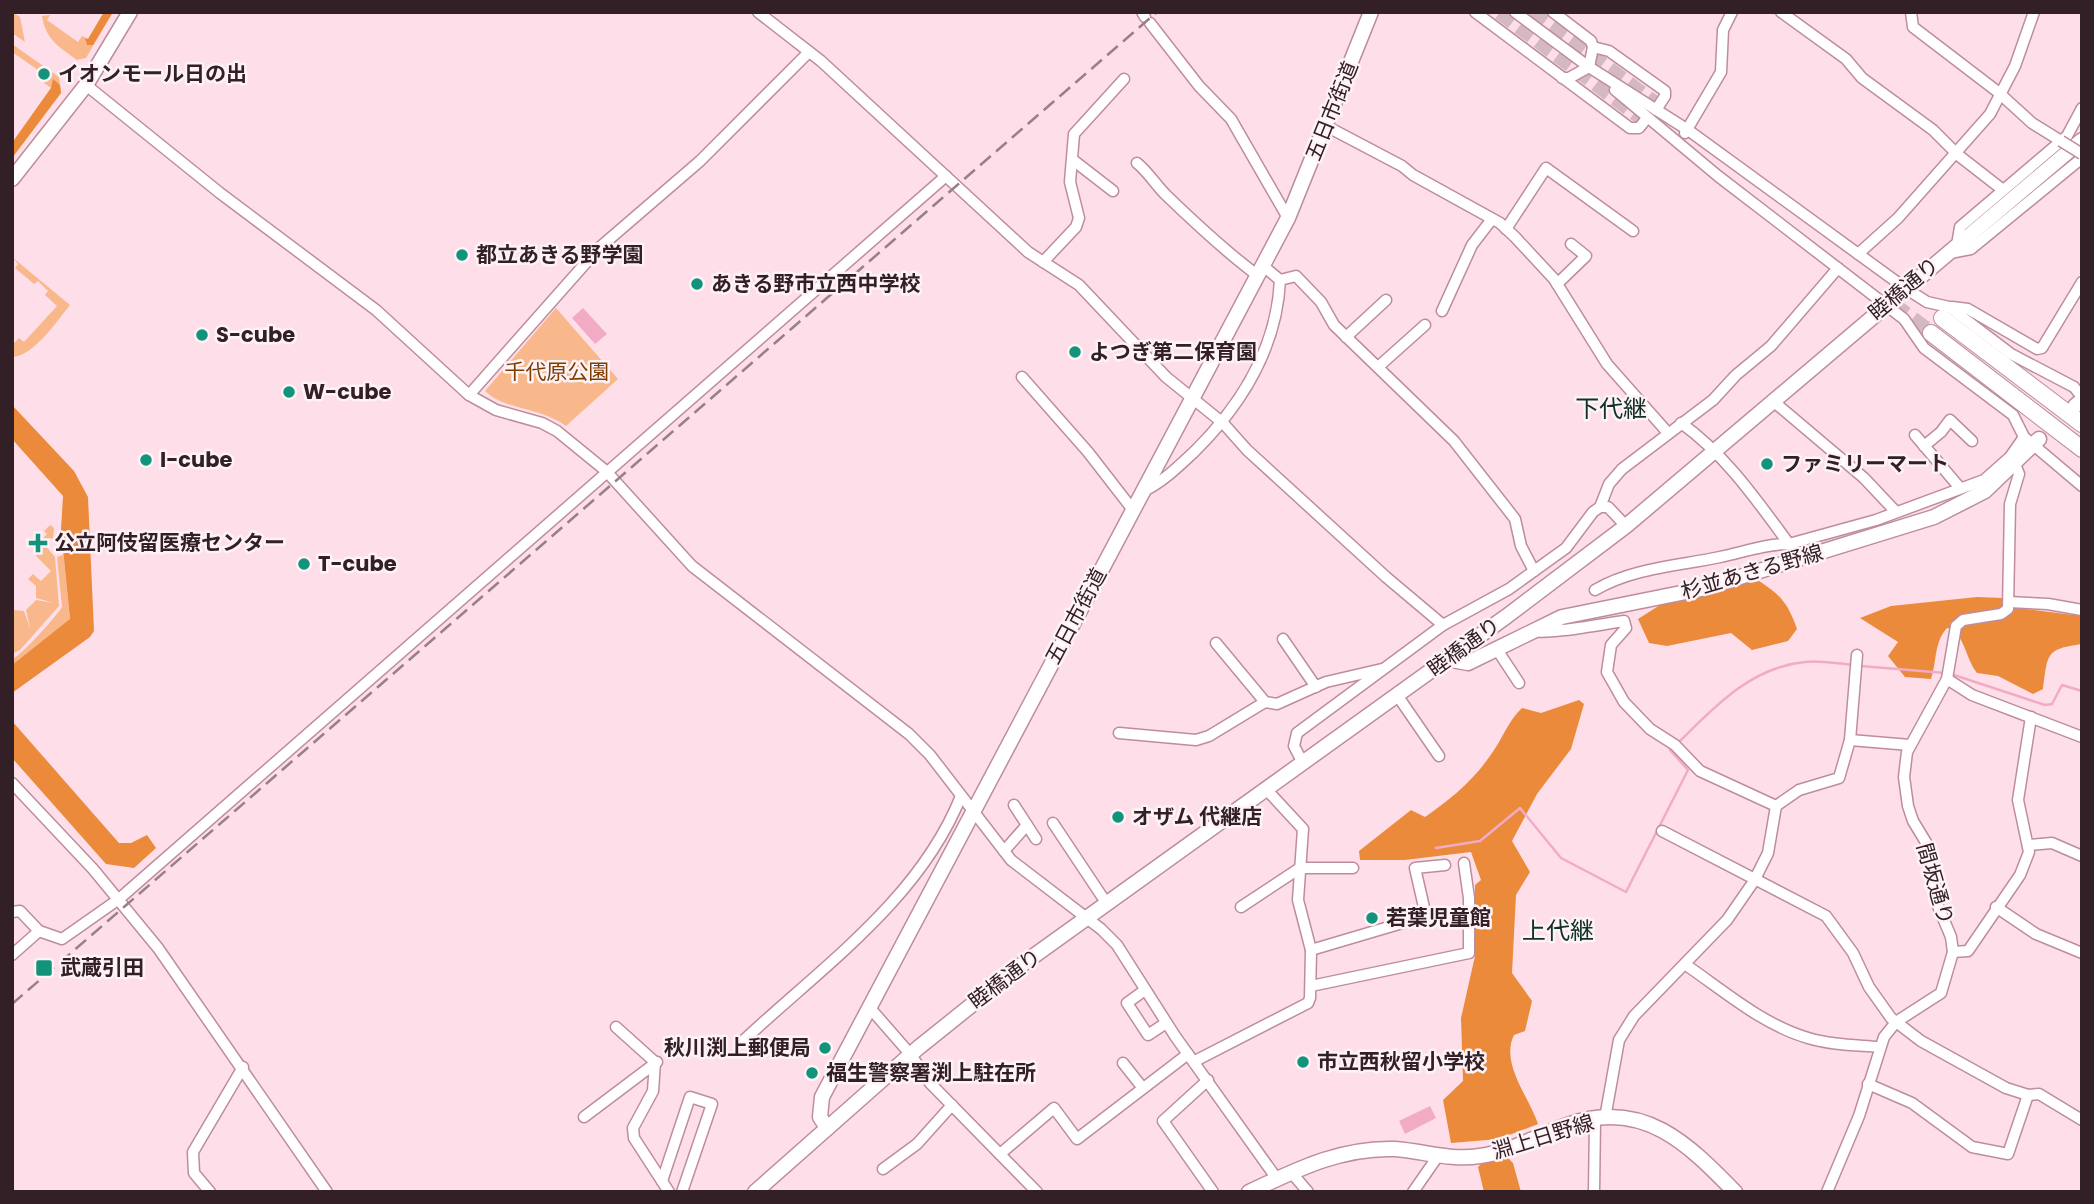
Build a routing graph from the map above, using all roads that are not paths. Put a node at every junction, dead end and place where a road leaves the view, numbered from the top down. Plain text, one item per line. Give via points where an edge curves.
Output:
1 (130, 12) edge
2 (758, 12) edge
3 (1371, 12) edge
4 (1475, 12) edge
5 (1515, 12) edge
6 (1553, 12) edge
7 (1732, 12) edge
8 (1781, 12) edge
9 (1911, 12) edge
10 (2034, 12) edge
11 (1146, 17) edge
12 (1593, 47) junction
13 (809, 52) junction
14 (1589, 67) junction
15 (1562, 78) junction
16 (1124, 79) dead end
17 (86, 85) junction
18 (2002, 96) junction
19 (2082, 108) edge
20 (1656, 110) junction
21 (1647, 118) junction
22 (1326, 126) junction
23 (1688, 130) junction
24 (2082, 140) edge
25 (2061, 141) junction
26 (1677, 144) junction
27 (1956, 151) junction
28 (2082, 156) edge
29 (1073, 160) junction
30 (1137, 163) dead end
31 (946, 176) junction
32 (12, 179) edge
33 (2003, 190) junction
34 (1113, 191) dead end
35 (1288, 218) junction
36 (1492, 219) junction
37 (1506, 229) junction
38 (1633, 231) dead end
39 (1571, 244) dead end
40 (1952, 249) junction
41 (1858, 254) junction
42 (1043, 262) junction
43 (1838, 268) junction
44 (1260, 270) junction
45 (1280, 280) junction
46 (2082, 282) edge
47 (1557, 284) junction
48 (1905, 288) junction
49 (1386, 299) dead end
50 (1885, 304) junction
51 (1442, 311) dead end
52 (1946, 312) junction
53 (1425, 325) dead end
54 (1931, 333) tunnel mouth
55 (1346, 337) junction
56 (1378, 367) junction
57 (1022, 377) dead end
58 (469, 395) junction
59 (1192, 398) junction
60 (1773, 401) junction
61 (2080, 401) edge
62 (1223, 423) junction
63 (1681, 424) junction
64 (2082, 424) edge
65 (1668, 433) junction
66 (1915, 435) dead end
67 (1972, 441) dead end
68 (2032, 441) junction
69 (1924, 446) junction
70 (2082, 449) edge
71 (1714, 453) junction
72 (2015, 464) junction
73 (606, 471) junction
74 (2082, 485) edge
75 (1960, 488) junction
76 (1144, 491) junction
77 (1600, 507) junction
78 (1133, 510) junction
79 (1896, 512) junction
80 (1626, 526) junction
81 (1789, 544) junction
82 (1534, 571) junction
83 (1594, 590) dead end
84 (2009, 602) junction
85 (2082, 610) edge
86 (1443, 625) junction
87 (1530, 631) junction
88 (1283, 639) dead end
89 (1216, 643) dead end
90 (1496, 648) junction
91 (1446, 659) junction
92 (1857, 661) dead end
93 (1385, 668) junction
94 (1947, 679) junction
95 (1519, 683) dead end
96 (1316, 687) junction
97 (1397, 695) junction
98 (1265, 702) junction
99 (2031, 717) junction
100 (1119, 733) dead end
101 (2082, 737) edge
102 (1850, 740) junction
103 (1910, 745) junction
104 (1439, 757) dead end
105 (1303, 763) junction
106 (14, 789) edge
107 (1266, 789) junction
108 (961, 796) junction
109 (1014, 805) dead end
110 (1776, 806) junction
111 (974, 812) junction
112 (1053, 823) dead end
113 (1027, 825) junction
114 (1662, 831) dead end
115 (1036, 839) dead end
116 (2029, 845) junction
117 (1004, 851) junction
118 (2082, 856) edge
119 (1464, 863) dead end
120 (1445, 864) dead end
121 (1300, 868) junction
122 (1353, 868) dead end
123 (1754, 881) junction
124 (118, 899) junction
125 (1107, 904) junction
126 (1241, 907) dead end
127 (1996, 907) junction
128 (12, 912) edge
129 (1087, 919) junction
130 (39, 931) junction
131 (1311, 950) junction
132 (1953, 953) junction
133 (2082, 953) edge
134 (12, 954) edge
135 (1686, 965) junction
136 (1311, 986) junction
137 (1145, 990) junction
138 (870, 1008) junction
139 (1166, 1023) junction
140 (1896, 1023) junction
141 (616, 1027) dead end
142 (744, 1040) dead end
143 (1879, 1047) junction
144 (911, 1055) junction
145 (1192, 1057) junction
146 (657, 1062) junction
147 (1123, 1063) dead end
148 (243, 1067) junction
149 (1208, 1080) junction
150 (1868, 1084) junction
151 (1142, 1087) junction
152 (2028, 1095) junction
153 (952, 1105) junction
154 (2082, 1105) edge
155 (584, 1117) dead end
156 (1600, 1118) junction
157 (2079, 1118) edge
158 (827, 1128) junction
159 (1000, 1154) junction
160 (1438, 1156) junction
161 (883, 1169) dead end
162 (1291, 1172) junction
163 (1277, 1179) junction
164 (662, 1181) junction
165 (210, 1192) edge
166 (327, 1192) edge
167 (669, 1192) edge
168 (682, 1192) edge
169 (755, 1192) edge
170 (1037, 1192) edge
171 (1213, 1192) edge
172 (1249, 1192) edge
173 (1308, 1192) edge
174 (1413, 1192) edge
175 (1594, 1192) edge
176 (1735, 1192) edge
177 (1827, 1192) edge

1 - 17 main road
2 - 13 street
3 - 22 main road, 五日市街道
4 - 15 street
5 - 14 street
6 - 12 street
7 - 23 street via 1723,30 1721,72
8 - 27 street via 1846,59 1862,78
9 - 18 street via 1913,27
10 - 18 street
11 - 35 street via 1230,119
12 - 14 street
12 - 20 street via 1609,51 1665,91
13 - 31 street
13 - 58 street via 700,161 599,248
14 - 15 street
14 - 20 street
14 - 21 street
15 - 21 street via 1630,128 1639,128
16 - 29 street via 1074,134
17 - 32 main road
17 - 58 street via 376,310
18 - 25 street via 2032,124
18 - 27 street via 1976,133
19 - 25 street
20 - 23 street
21 - 26 street
22 - 35 main road, 五日市街道
22 - 36 street
23 - 26 street
23 - 41 street
24 - 40 main road, 睦橋通り
25 - 28 street, bridge
25 - 33 street
26 - 43 street
27 - 33 street
27 - 41 street via 1898,218
28 - 40 street via 1971,249
29 - 34 street
29 - 42 street via 1070,182 1079,218 1076,228
30 - 44 street via 1189,216
31 - 42 street
31 - 73 street
33 - 40 street via 1960,227
35 - 44 main road, 五日市街道
36 - 37 street
36 - 51 street via 1472,245
37 - 38 street via 1546,168
37 - 47 street
39 - 47 street via 1586,256
40 - 48 main road, 睦橋通り
41 - 48 street
42 - 59 street via 1079,285 1126,337
43 - 50 street
43 - 63 street via 1771,346
44 - 45 street
44 - 59 main road, 五日市街道
45 - 55 street via 1296,276
45 - 62 street via 1265,350
46 - 52 street via 2042,348 1968,309
47 - 65 street via 1607,364
48 - 50 main road, 睦橋通り
48 - 52 street
49 - 55 street
50 - 60 main road, 睦橋通り
50 - 68 street via 1904,319 1924,348 2013,415
52 - 61 street via 2074,387
52 - 64 highway
53 - 56 street
54 - 70 highway
55 - 56 street
56 - 82 street via 1454,441 1515,519 1521,546
57 - 78 street
58 - 73 street via 496,410 550,426
59 - 62 street
59 - 76 main road, 五日市街道
60 - 71 main road, 睦橋通り
60 - 79 street via 1864,478
62 - 76 street via 1175,470
62 - 86 street via 1247,450
63 - 65 street
63 - 71 street
65 - 77 street via 1622,469 1609,484
66 - 69 street
67 - 69 street via 1950,420
68 - 72 main road, 杉並あきる野線
68 - 74 street
68 - 75 street via 1996,472
69 - 75 street
71 - 80 main road, 睦橋通り
71 - 81 street via 1765,508
72 - 84 street via 2019,474 2010,504
72 - 87 main road, 杉並あきる野線 via 1969,502 1934,517 1701,589 1562,617
73 - 108 street via 692,566 909,734
73 - 124 street
75 - 79 street
76 - 78 main road, 五日市街道
77 - 80 street via 1608,507
77 - 82 street via 1566,548
78 - 111 main road, 五日市街道
79 - 81 street
80 - 91 main road, 睦橋通り
81 - 83 street via 1770,544 1624,576
82 - 86 street
84 - 85 street
84 - 94 street, 間坂通り via 2001,614 1963,620 1956,626
86 - 93 street
87 - 90 main road, 杉並あきる野線
87 - 110 street via 1543,634 1623,621 1626,628 1611,645 1608,672 1624,702 1700,771
88 - 96 street
89 - 98 street
90 - 91 main road, 杉並あきる野線 via 1468,663
90 - 95 street
91 - 97 main road, 睦橋通り
92 - 102 street
93 - 96 street
93 - 105 street via 1297,733 1294,746
94 - 99 street via 1972,695
94 - 103 street, 間坂通り
96 - 98 street via 1277,704
97 - 104 street
97 - 105 main road, 睦橋通り
98 - 100 street via 1196,740
99 - 101 street
99 - 116 street via 2018,800
102 - 103 street
102 - 110 street via 1837,780 1799,790
103 - 132 street, 間坂通り via 1905,777 1908,806 1927,844 1938,906
105 - 107 main road, 睦橋通り
106 - 124 street
107 - 121 street via 1303,829
107 - 125 main road, 睦橋通り
108 - 111 street
108 - 142 street via 948,828 861,935
109 - 113 street
110 - 123 street via 1768,853
111 - 117 street
111 - 138 main road, 五日市街道
112 - 125 street
113 - 115 street
113 - 117 street
114 - 123 street
116 - 118 street via 2052,843
116 - 127 street via 2020,875
117 - 129 street
119 - 136 street via 1469,953
120 - 131 street via 1415,868 1426,916
121 - 122 street
121 - 126 street
121 - 131 street via 1298,900
123 - 135 street via 1727,920
123 - 140 street via 1826,916
124 - 130 street via 62,939
124 - 148 street
125 - 129 main road, 睦橋通り
127 - 132 street via 1968,951
127 - 133 street via 2036,934
128 - 130 street via 20,911
129 - 137 street via 1116,945
129 - 144 main road, 睦橋通り via 1014,970
130 - 134 street
131 - 136 street
132 - 140 street, 間坂通り via 1941,993
135 - 143 street via 1794,1034 1834,1044
135 - 156 street via 1634,1016 1619,1040
136 - 145 street via 1308,1003
137 - 139 street
137 - 139 street via 1127,1003 1148,1035
138 - 144 street
138 - 158 main road, 五日市街道 via 820,1103 820,1117
139 - 145 street
140 - 143 street, 間坂通り
140 - 152 street via 1940,1053
141 - 146 street
143 - 150 street, 間坂通り
144 - 153 street
144 - 158 main road, 睦橋通り
145 - 149 street
145 - 151 street
146 - 155 street
146 - 164 street via 653,1091 633,1128 634,1138
147 - 151 street
148 - 165 street via 193,1152 194,1173
148 - 166 street
149 - 163 street
149 - 171 street via 1163,1121
150 - 152 street via 1912,1103 1972,1147 2008,1154
150 - 177 street, 間坂通り
151 - 159 street via 1077,1139 1054,1108
152 - 157 street via 2039,1094
153 - 159 street
153 - 161 street via 917,1144
154 - 157 street
156 - 160 main road, 淵上日野線 via 1572,1123 1480,1156
156 - 175 street
156 - 176 main road, 淵上日野線 via 1637,1120 1663,1128 1695,1151
158 - 169 main road
159 - 170 street
160 - 162 main road, 淵上日野線 via 1393,1149 1355,1151
160 - 174 street
162 - 163 main road, 淵上日野線
162 - 173 street
163 - 172 main road, 淵上日野線
164 - 167 street
164 - 168 street via 690,1097 712,1104

